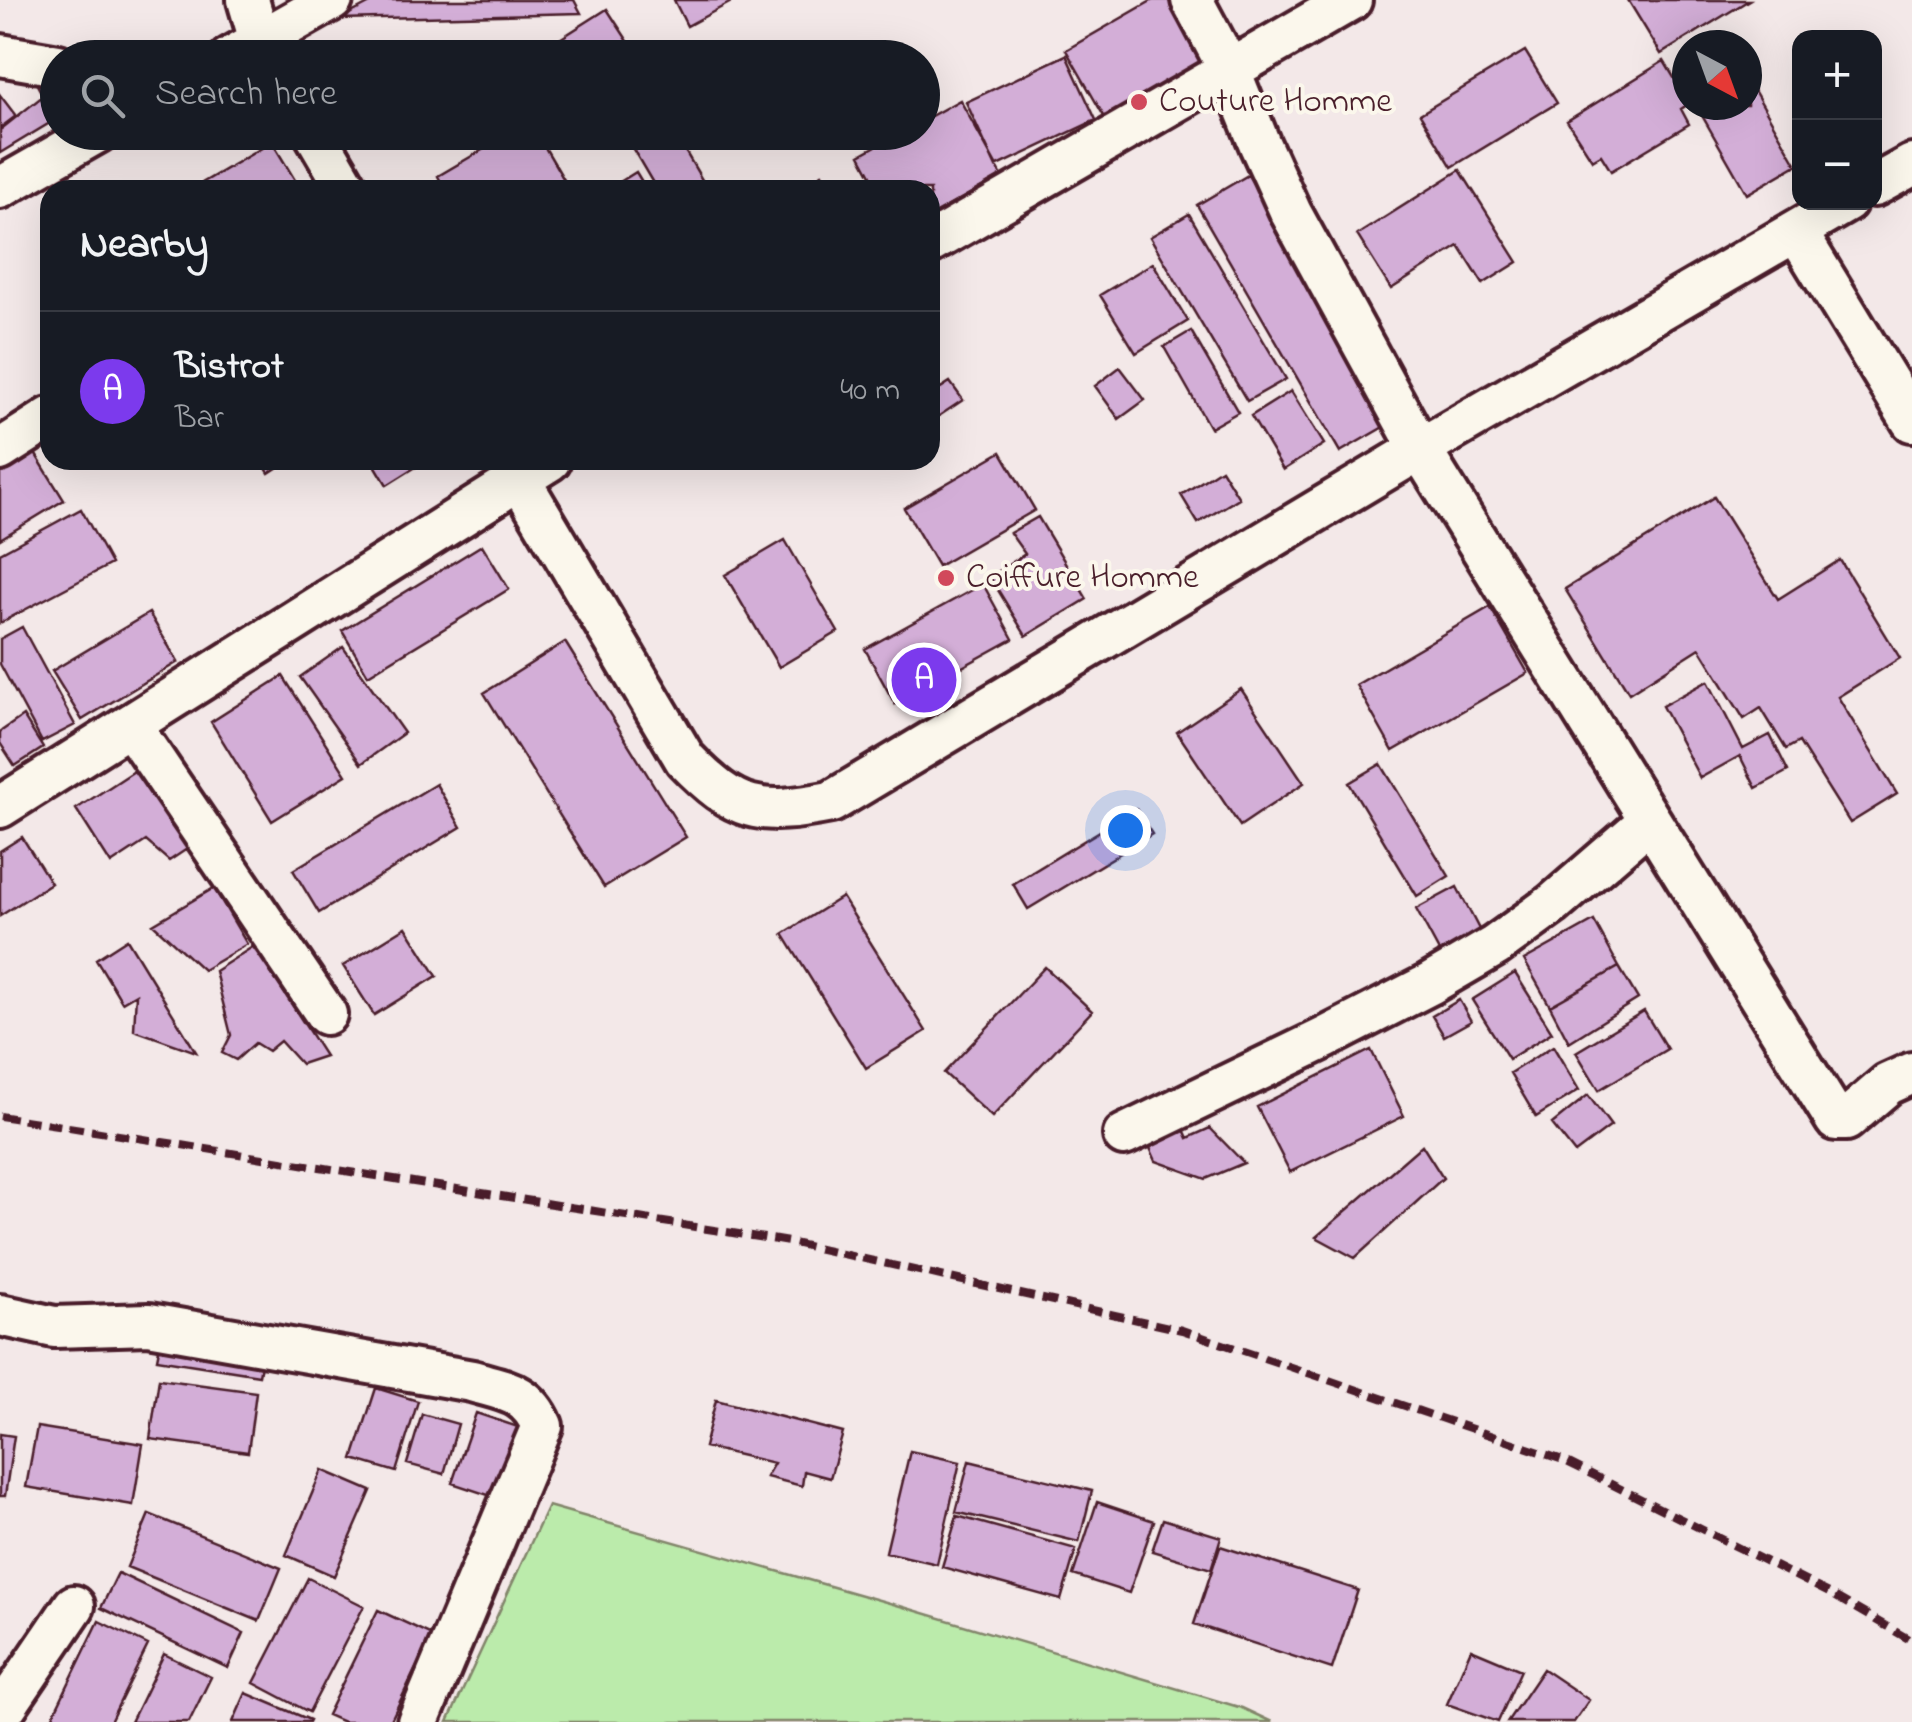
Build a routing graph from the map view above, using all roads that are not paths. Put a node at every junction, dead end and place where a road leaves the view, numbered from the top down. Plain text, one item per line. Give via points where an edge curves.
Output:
1 (248, 0) edge
2 (332, 0) edge
3 (1192, 0) edge
4 (1351, 0) edge
5 (252, 40) edge
6 (271, 40) edge
7 (0, 55) edge
8 (40, 62) edge
9 (1230, 72) junction
10 (66, 150) edge
11 (325, 150) edge
12 (1912, 165) edge
13 (342, 180) edge
14 (1882, 182) edge
15 (0, 188) edge
16 (1832, 210) edge
17 (1796, 231) junction
18 (940, 237) edge
19 (1912, 421) edge
20 (40, 424) edge
21 (1420, 449) junction
22 (0, 450) edge
23 (520, 470) edge
24 (528, 470) edge
25 (132, 726) junction
26 (0, 807) edge
27 (1649, 821) junction
28 (326, 1014) dead end
29 (1912, 1073) edge
30 (1124, 1135) dead end
31 (0, 1315) edge
32 (74, 1606) dead end
33 (4, 1700) edge
34 (418, 1722) edge

1 - 5 street
2 - 6 street
3 - 9 street
4 - 9 street
7 - 8 street
9 - 18 street
9 - 21 street via 1292,213
10 - 15 street
11 - 13 street
12 - 14 street
16 - 17 street
17 - 19 street
17 - 21 street
20 - 22 street
21 - 24 street via 831,802 790,810 746,807 712,787 685,759
21 - 27 street
23 - 25 street
25 - 26 street
25 - 28 street
27 - 29 street via 1836,1120 1846,1120
27 - 30 street via 1553,904 1478,955
31 - 34 street via 54,1328 148,1324 472,1381 520,1395 535,1409 542,1426
32 - 33 street

